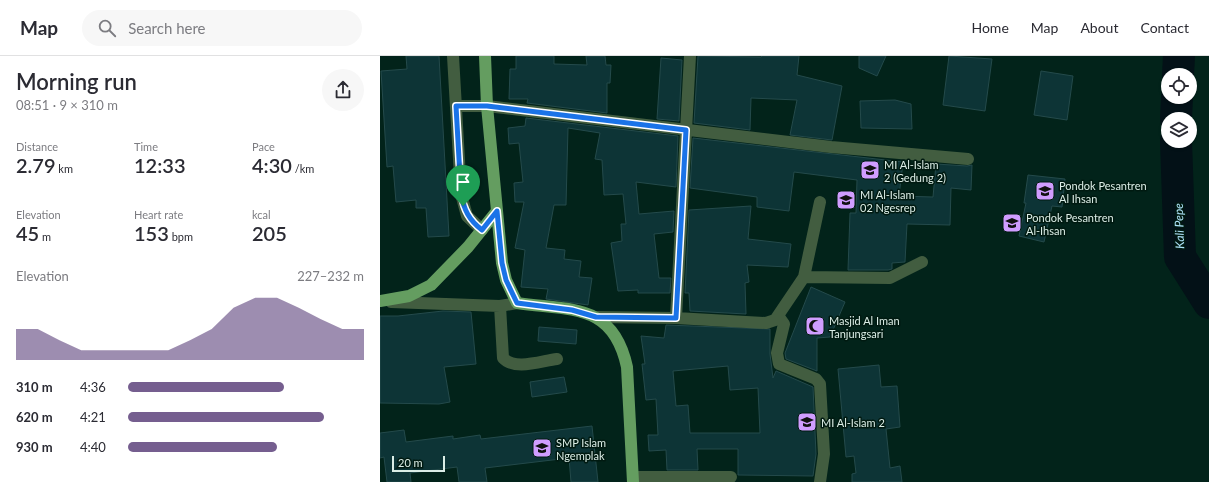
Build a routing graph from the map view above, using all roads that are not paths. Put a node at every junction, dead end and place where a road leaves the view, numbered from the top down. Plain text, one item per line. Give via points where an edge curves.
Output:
1 (453, 56) edge
2 (485, 56) edge
3 (690, 56) edge
4 (456, 106) junction
5 (487, 106) junction
6 (686, 130) junction
7 (968, 160) dead end
8 (820, 202) dead end
9 (497, 211) junction
10 (482, 230) junction
11 (922, 262) dead end
12 (804, 277) junction
13 (380, 301) edge
14 (517, 303) junction
15 (500, 306) junction
16 (596, 317) junction
17 (779, 317) junction
18 (676, 318) junction
19 (557, 359) dead end
20 (731, 477) dead end
21 (633, 480) edge
22 (820, 482) edge

1 - 4 street
2 - 5 main road
3 - 6 street
4 - 5 street
4 - 10 street via 463,206 467,216
5 - 6 street
5 - 9 main road
6 - 7 street via 831,148
6 - 18 street
8 - 12 street
9 - 10 main road
9 - 14 main road via 502,263 506,280
10 - 13 main road via 431,285 409,296
11 - 12 street via 890,278
12 - 17 street
13 - 15 street
14 - 15 street
14 - 16 main road via 572,310
15 - 19 street via 503,358 507,363 517,365
16 - 18 street
16 - 21 main road via 611,328 623,348
17 - 18 street via 766,323
17 - 22 street via 784,324 777,354 780,364 816,379 820,384 824,454
20 - 21 street

